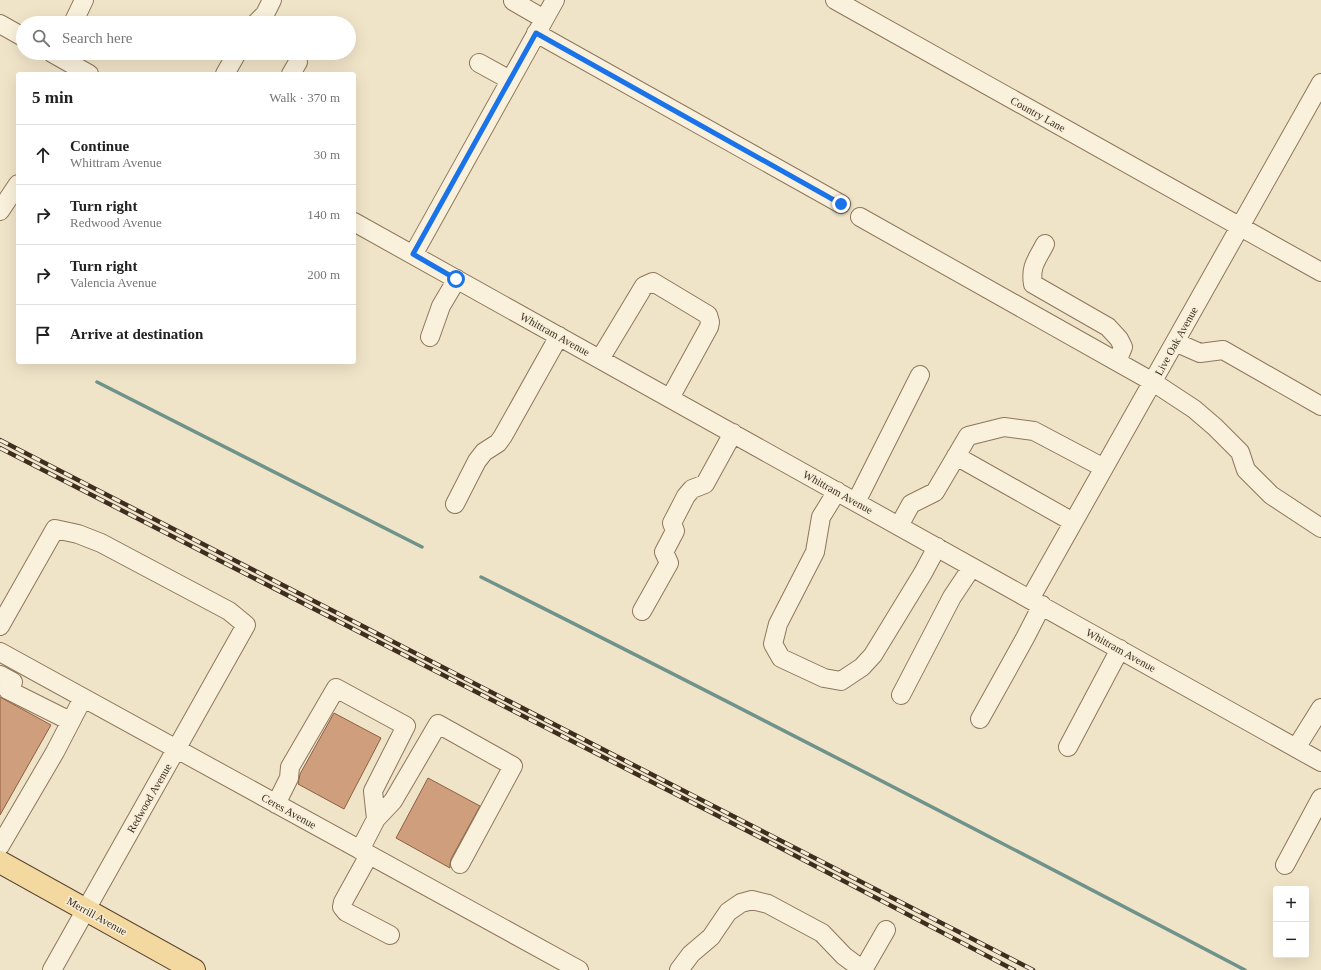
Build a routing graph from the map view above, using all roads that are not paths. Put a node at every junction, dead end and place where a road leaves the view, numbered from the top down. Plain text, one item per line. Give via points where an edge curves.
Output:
1 (84, 0) edge
2 (272, 0) edge
3 (555, 0) edge
4 (835, 0) edge
5 (512, 1) edge
6 (76, 16) edge
7 (263, 16) edge
8 (0, 24) edge
9 (540, 26) junction
10 (16, 33) edge
11 (64, 60) edge
12 (233, 60) edge
13 (479, 63) dead end
14 (83, 72) edge
15 (226, 72) edge
16 (510, 80) junction
17 (1321, 84) edge
18 (16, 179) edge
19 (0, 185) edge
20 (16, 187) edge
21 (841, 204) dead end
22 (0, 211) edge
23 (860, 217) dead end
24 (356, 223) edge
25 (1240, 227) junction
26 (1046, 244) dead end
27 (413, 254) junction
28 (1321, 272) edge
29 (456, 279) junction
30 (430, 336) dead end
31 (559, 336) junction
32 (1175, 342) junction
33 (600, 359) junction
34 (1117, 362) junction
35 (920, 375) dead end
36 (1153, 382) junction
37 (670, 398) junction
38 (1321, 406) edge
39 (733, 433) junction
40 (956, 456) junction
41 (1104, 468) junction
42 (837, 491) junction
43 (856, 502) junction
44 (455, 504) dead end
45 (1074, 522) junction
46 (899, 526) junction
47 (1321, 528) edge
48 (937, 547) junction
49 (972, 566) junction
50 (1036, 602) junction
51 (642, 611) dead end
52 (0, 626) edge
53 (1120, 649) junction
54 (0, 652) edge
55 (0, 675) edge
56 (901, 695) dead end
57 (83, 698) junction
58 (1321, 708) edge
59 (980, 719) dead end
60 (70, 721) junction
61 (1068, 747) dead end
62 (1296, 748) junction
63 (176, 749) junction
64 (1321, 762) edge
65 (1321, 798) edge
66 (276, 804) junction
67 (376, 820) junction
68 (0, 846) edge
69 (364, 852) junction
70 (0, 862) edge
71 (460, 864) dead end
72 (1286, 865) dead end
73 (86, 909) junction
74 (886, 930) dead end
75 (390, 935) dead end
76 (52, 970) edge
77 (194, 970) edge
78 (579, 970) edge
79 (679, 970) edge
80 (863, 970) edge

1 - 6 street
2 - 7 street
3 - 9 street
4 - 25 street, Country Lane
5 - 9 street
8 - 10 street
9 - 16 street
9 - 21 street
11 - 14 street
12 - 15 street
13 - 16 street
16 - 27 street
17 - 25 street, Live Oak Avenue
18 - 19 street via 4,186
20 - 22 street
23 - 34 street
24 - 27 street, Whittram Avenue
25 - 28 street, Country Lane
25 - 32 street, Live Oak Avenue
26 - 34 street via 1031,274 1033,284 1108,327 1123,347
27 - 29 street, Whittram Avenue
29 - 30 street
29 - 31 street, Whittram Avenue
31 - 33 street, Whittram Avenue
31 - 44 street via 503,436 477,461
32 - 36 street, Live Oak Avenue
32 - 38 street via 1200,353 1223,350
33 - 37 street, Whittram Avenue
33 - 37 street via 644,286 652,282 664,288 708,315 710,322
34 - 36 street
35 - 43 street
36 - 41 street, Live Oak Avenue
36 - 47 street via 1194,409 1214,427 1240,452 1246,470 1271,495
37 - 39 street, Whittram Avenue
39 - 42 street, Whittram Avenue
39 - 51 street via 705,484 692,489 686,496 672,523 675,531 664,552 669,563
40 - 41 street via 968,436 1004,426 1034,431
40 - 45 street
40 - 46 street via 935,492 911,504
41 - 45 street, Live Oak Avenue
42 - 43 street, Whittram Avenue
42 - 48 street via 821,517 815,552 778,624 773,644 781,658 824,678 840,681 862,667 873,655
43 - 46 street, Whittram Avenue
45 - 50 street, Live Oak Avenue
46 - 48 street, Whittram Avenue
48 - 49 street, Whittram Avenue
49 - 50 street, Whittram Avenue
49 - 56 street via 952,597
50 - 53 street, Whittram Avenue
50 - 59 street, Live Oak Avenue via 1025,638
52 - 63 street, Redwood Avenue via 55,529 101,543 229,611 246,625
53 - 61 street
53 - 62 street, Whittram Avenue
54 - 57 street, Ceres Avenue
55 - 60 street via 13,682 8,690
57 - 60 street
57 - 63 street, Ceres Avenue
58 - 62 street
60 - 68 street via 55,752
62 - 64 street, Whittram Avenue
63 - 66 street, Ceres Avenue
63 - 73 street, Redwood Avenue
65 - 72 street
66 - 67 street via 289,778 290,766 336,688 406,726 373,791
66 - 69 street, Ceres Avenue
67 - 69 street
67 - 71 street via 393,801 438,724 512,766
69 - 75 street via 342,907 346,912
69 - 78 street, Ceres Avenue
70 - 73 main road, Merrill Avenue
73 - 76 street, Redwood Avenue
73 - 77 main road, Merrill Avenue
74 - 80 street
79 - 80 street via 691,954 711,937 728,912 741,903 752,900 768,904 822,933 844,956

